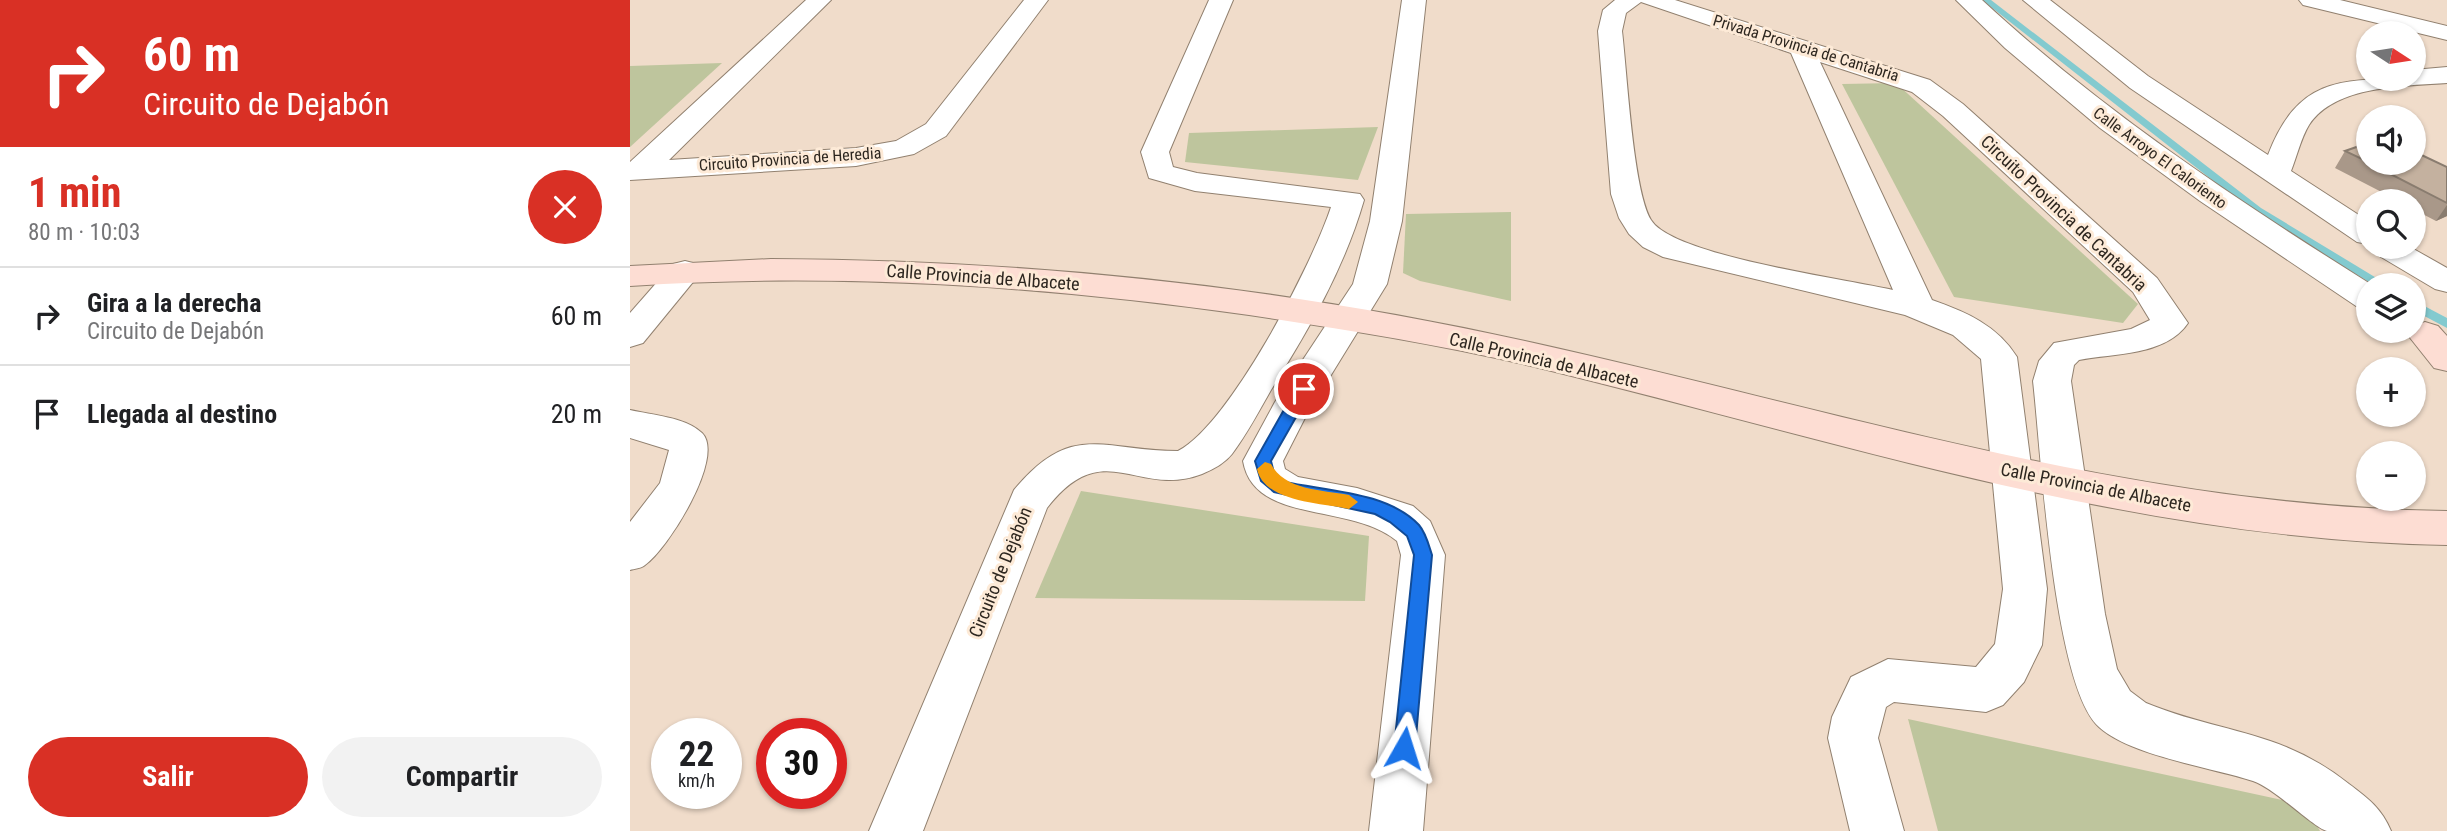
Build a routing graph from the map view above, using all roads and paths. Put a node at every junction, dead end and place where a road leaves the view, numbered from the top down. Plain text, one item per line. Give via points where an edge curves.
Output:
1 (819, 0) edge
2 (1036, 0) edge
3 (1221, 0) edge
4 (1414, 0) edge
5 (1631, 0) edge
6 (1651, 0) edge
7 (1968, 0) edge
8 (2035, 0) edge
9 (2311, 0) edge
10 (2447, 33) edge
11 (1800, 46) junction
12 (2447, 75) edge
13 (2426, 77) edge
14 (1921, 86) joint
15 (2356, 89) edge
16 (636, 170) edge
17 (2275, 175) junction
18 (1388, 195) junction
19 (1349, 200) junction
20 (2356, 227) edge
21 (2408, 259) edge
22 (685, 271) junction
23 (630, 276) edge
24 (2447, 282) edge
25 (2356, 290) edge
26 (1918, 308) junction
27 (1299, 311) junction
28 (1348, 319) junction
29 (630, 335) edge
30 (630, 424) edge
31 (2012, 473) junction
32 (2065, 483) junction
33 (2442, 524) edge
34 (630, 554) edge
35 (896, 831) edge
36 (1396, 831) edge
37 (1877, 831) edge
38 (2364, 831) edge

1 - 16 street, Circuito Provincia de Heredia
2 - 16 street, Circuito Provincia de Heredia via 948,117 923,140 856,157
3 - 19 street via 1156,152 1159,173 1195,182
4 - 18 street
5 - 26 street via 1615,10 1611,31 1626,194 1641,233 1687,256
6 - 11 street, Privada Provincia de Cantabria
7 - 25 street, Calle Arroyo El Caloriento via 2079,99 2200,189
8 - 17 street via 2139,82
9 - 10 street
11 - 14 street, Privada Provincia de Cantabria
11 - 26 street
12 - 13 street
14 - 32 street, Circuito Provincia de Cantabria via 2146,285 2170,323 2147,339 2078,348 2059,357 2052,381
15 - 17 street via 2312,105 2298,120
17 - 20 street
18 - 19 street
18 - 28 street via 1382,246 1370,284
19 - 27 street, Circuito de Dejabón via 1327,264
21 - 24 street
22 - 23 street, Calle Provincia de Albacete
22 - 27 street, Calle Provincia de Albacete via 812,267 951,272
22 - 29 street
26 - 31 street via 1979,335 1999,356
27 - 28 street, Calle Provincia de Albacete
27 - 35 street, Circuito de Dejabón via 1217,445 1201,457 1179,466 1082,456 1045,479 1029,501
28 - 31 street, Calle Provincia de Albacete via 1524,353
28 - 36 street via 1263,461 1267,476 1280,487 1379,508 1397,517 1414,532 1423,555
30 - 34 street via 676,435 689,444 690,461
31 - 32 street, Calle Provincia de Albacete
31 - 37 street via 2025,589 2018,649 2007,671 1986,690 1888,680 1868,692 1853,738
32 - 33 street, Calle Provincia de Albacete via 2257,515
32 - 38 street via 2092,669 2118,713 2278,766 2325,795

